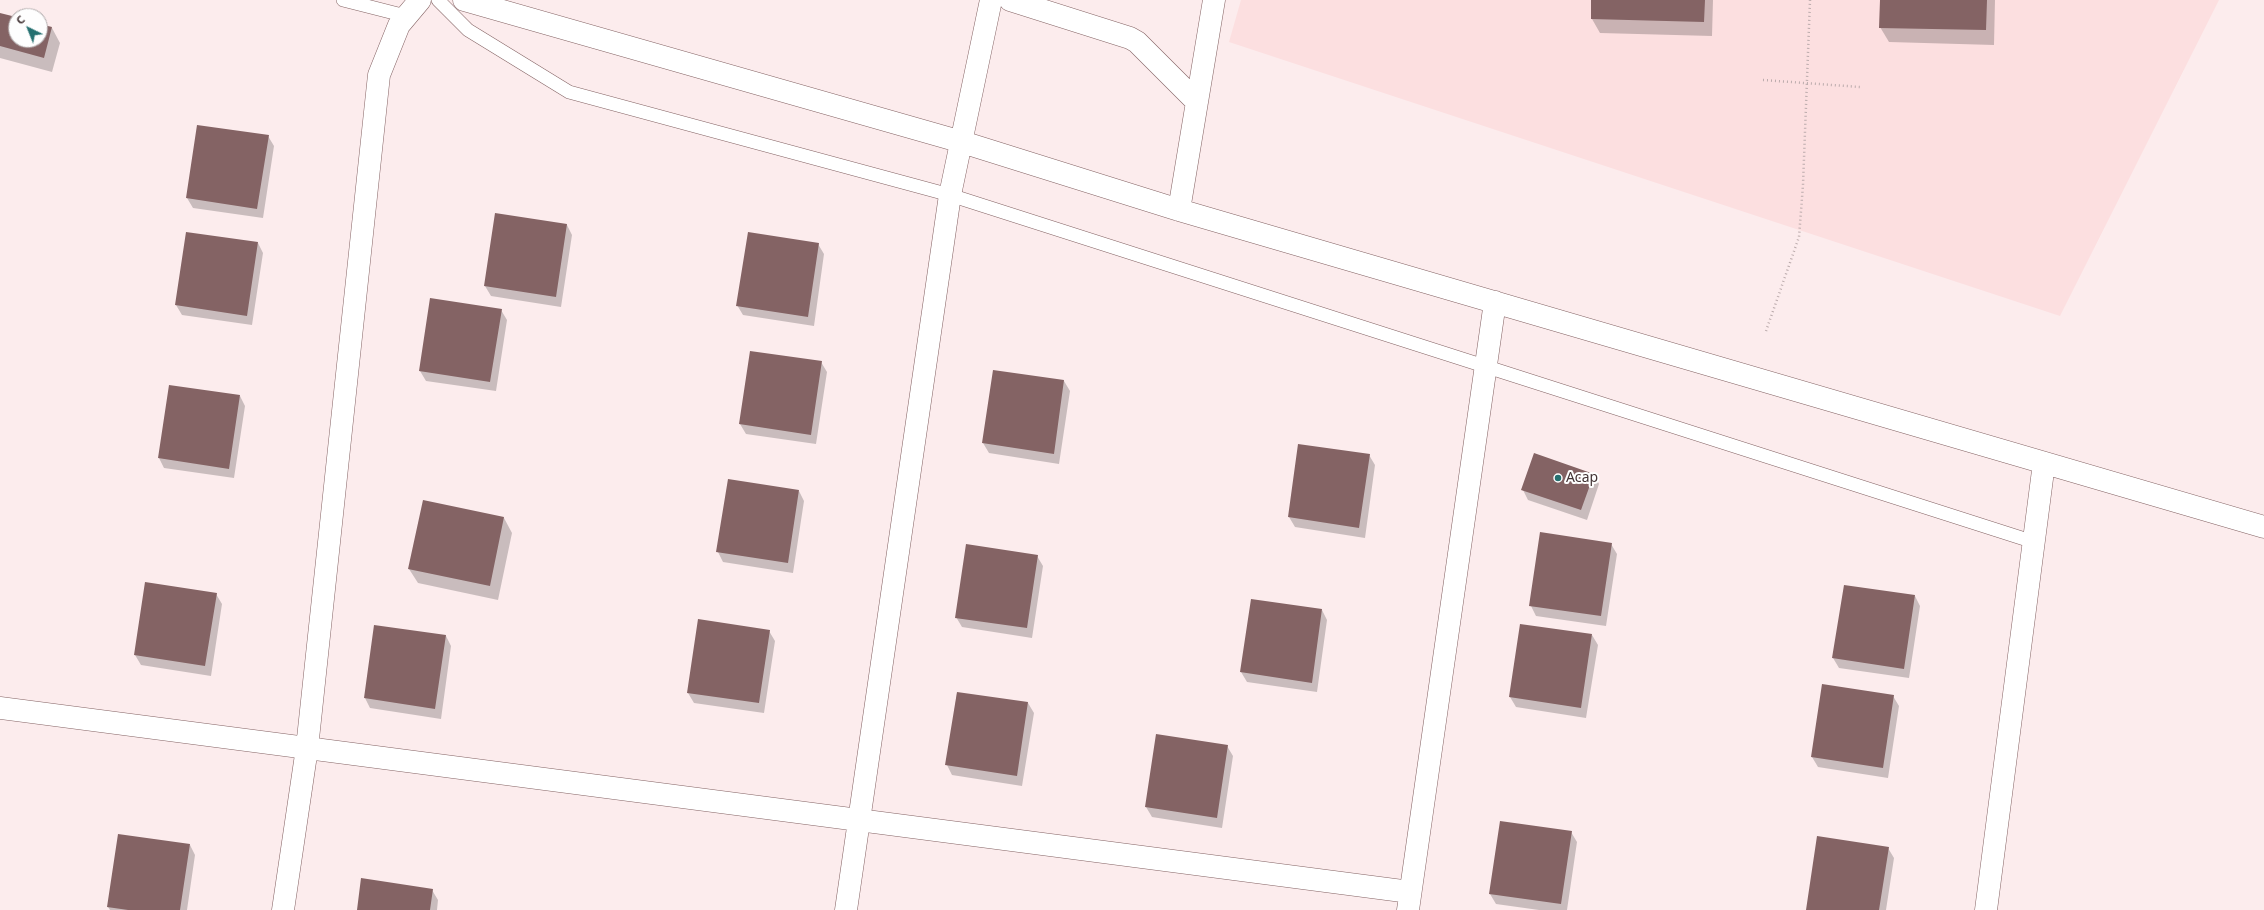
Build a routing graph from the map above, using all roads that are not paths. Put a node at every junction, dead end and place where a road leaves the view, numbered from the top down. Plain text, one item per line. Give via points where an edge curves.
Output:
1 (343, 0) edge
2 (438, 0) edge
3 (464, 0) edge
4 (991, 0) edge
5 (1010, 0) edge
6 (1214, 0) edge
7 (413, 8) edge
8 (1197, 102) junction
9 (962, 142) junction
10 (950, 196) junction
11 (1178, 210) junction
12 (1495, 302) junction
13 (1486, 366) junction
14 (2044, 463) junction
15 (2264, 527) edge
16 (2034, 542) junction
17 (0, 708) edge
18 (307, 748) junction
19 (859, 820) junction
20 (1409, 901) edge
21 (283, 910) edge
22 (846, 910) edge
23 (1986, 910) edge

1 - 7 lane
2 - 10 lane via 468,30 569,92
3 - 9 street
4 - 9 street
5 - 8 street via 1130,38
6 - 8 street
7 - 18 street via 399,25 379,75
8 - 11 street
9 - 10 street
9 - 11 street
10 - 13 lane
10 - 19 street
11 - 12 street
12 - 13 street
12 - 14 street
13 - 16 lane
13 - 20 street
14 - 15 street
14 - 16 street
16 - 23 street
17 - 18 street
18 - 19 street
18 - 21 street
19 - 20 street
19 - 22 street

